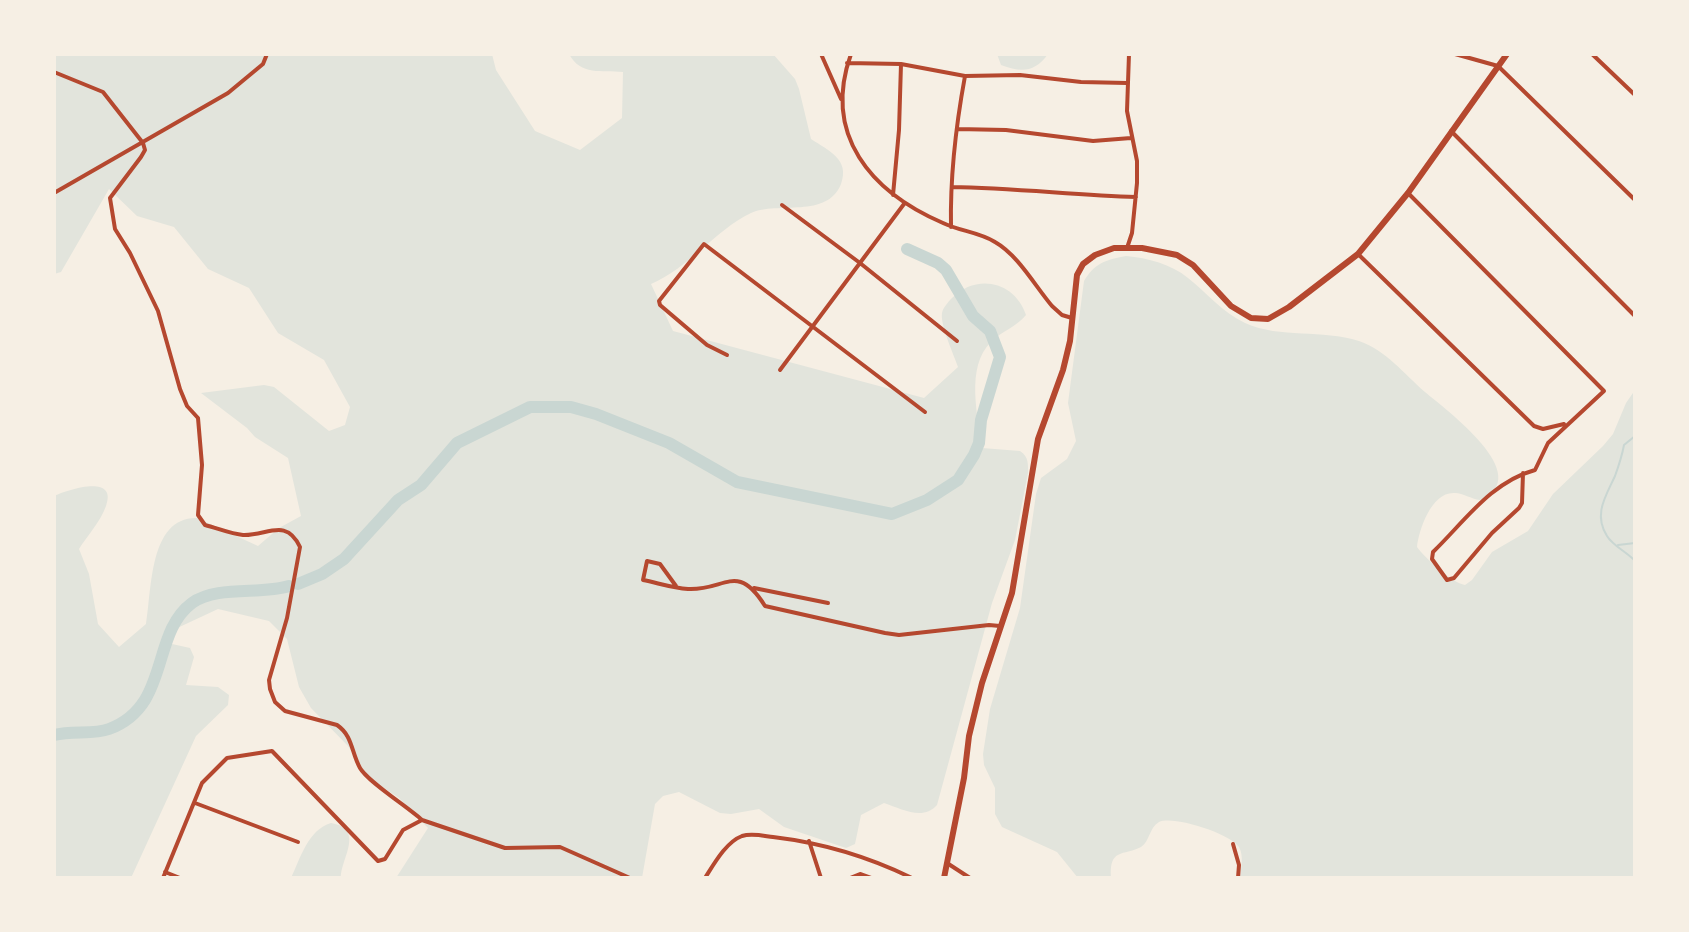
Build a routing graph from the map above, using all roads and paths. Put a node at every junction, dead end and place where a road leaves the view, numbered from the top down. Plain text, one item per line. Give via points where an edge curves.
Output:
1 (267, 54) edge
2 (821, 54) edge
3 (851, 54) edge
4 (1129, 54) edge
5 (1455, 54) edge
6 (1507, 54) edge
7 (1592, 54) edge
8 (847, 63) junction
9 (901, 64) junction
10 (1498, 66) junction
11 (54, 72) edge
12 (965, 76) junction
13 (1127, 83) junction
14 (1635, 95) edge
15 (842, 101) junction
16 (957, 129) junction
17 (1451, 131) junction
18 (1131, 138) junction
19 (143, 143) junction
20 (952, 187) junction
21 (54, 193) edge
22 (1408, 193) junction
23 (893, 195) junction
24 (1136, 197) junction
25 (1635, 200) edge
26 (904, 204) junction
27 (782, 205) dead end
28 (951, 227) junction
29 (1127, 248) junction
30 (1358, 254) junction
31 (860, 263) junction
32 (1635, 316) edge
33 (1073, 319) junction
34 (811, 327) junction
35 (957, 341) dead end
36 (727, 355) dead end
37 (780, 370) dead end
38 (925, 412) dead end
39 (1568, 422) junction
40 (1523, 473) junction
41 (676, 586) junction
42 (754, 588) junction
43 (828, 603) dead end
44 (1002, 626) junction
45 (194, 803) junction
46 (422, 820) junction
47 (809, 841) junction
48 (298, 842) dead end
49 (1233, 844) dead end
50 (947, 863) junction
51 (164, 875) edge
52 (180, 878) edge
53 (630, 878) edge
54 (705, 878) edge
55 (821, 878) edge
56 (850, 878) edge
57 (871, 878) edge
58 (912, 878) edge
59 (944, 878) edge
60 (970, 878) edge
61 (1238, 878) edge

1 - 19 street via 263,64 228,93
2 - 15 street
3 - 8 street
4 - 13 street
5 - 10 street
6 - 10 main road
7 - 14 street
8 - 9 street
8 - 15 street
9 - 12 street
9 - 23 street
10 - 17 main road
10 - 25 street
11 - 19 street via 103,92
12 - 13 street
12 - 16 street
13 - 18 street
15 - 23 street via 850,143 866,170
16 - 18 street via 1093,141
16 - 20 street
17 - 22 main road
17 - 32 street
18 - 24 street via 1137,161
19 - 21 street
19 - 46 street via 141,157 110,198 115,229 158,311 180,389 198,418 198,515 205,525 245,535 288,531 300,547 269,680 275,702 285,711 344,730 364,774
20 - 24 street
20 - 28 street
22 - 30 main road
22 - 39 street via 1604,391
23 - 26 street
24 - 29 street
26 - 28 street
26 - 31 street
27 - 31 street
28 - 33 street via 997,243 1052,306
29 - 30 main road via 1177,255 1231,306 1251,318 1268,319
29 - 33 main road via 1114,248 1083,264
30 - 39 street via 1534,426 1543,429
31 - 34 street
31 - 35 street
33 - 44 main road via 1063,370 1038,439 1023,543
34 - 36 street via 704,244 659,301 707,345
34 - 37 street
34 - 38 street
39 - 40 street via 1548,443 1539,466
40 - 40 street via 1519,508 1447,580 1432,559 1433,552 1488,494
41 - 41 street via 660,564 647,561 643,580
41 - 42 street via 690,589 731,580
42 - 43 street
42 - 44 street via 765,606 899,635
44 - 50 main road via 969,736
45 - 46 street via 202,783 227,758 272,751 378,861 385,859 403,830
45 - 48 street
45 - 51 street
46 - 53 street via 505,848 560,847
47 - 54 street via 745,835 722,853
47 - 55 street
47 - 58 street via 846,850
49 - 61 street
50 - 59 main road
50 - 60 street
51 - 52 street
56 - 57 street

